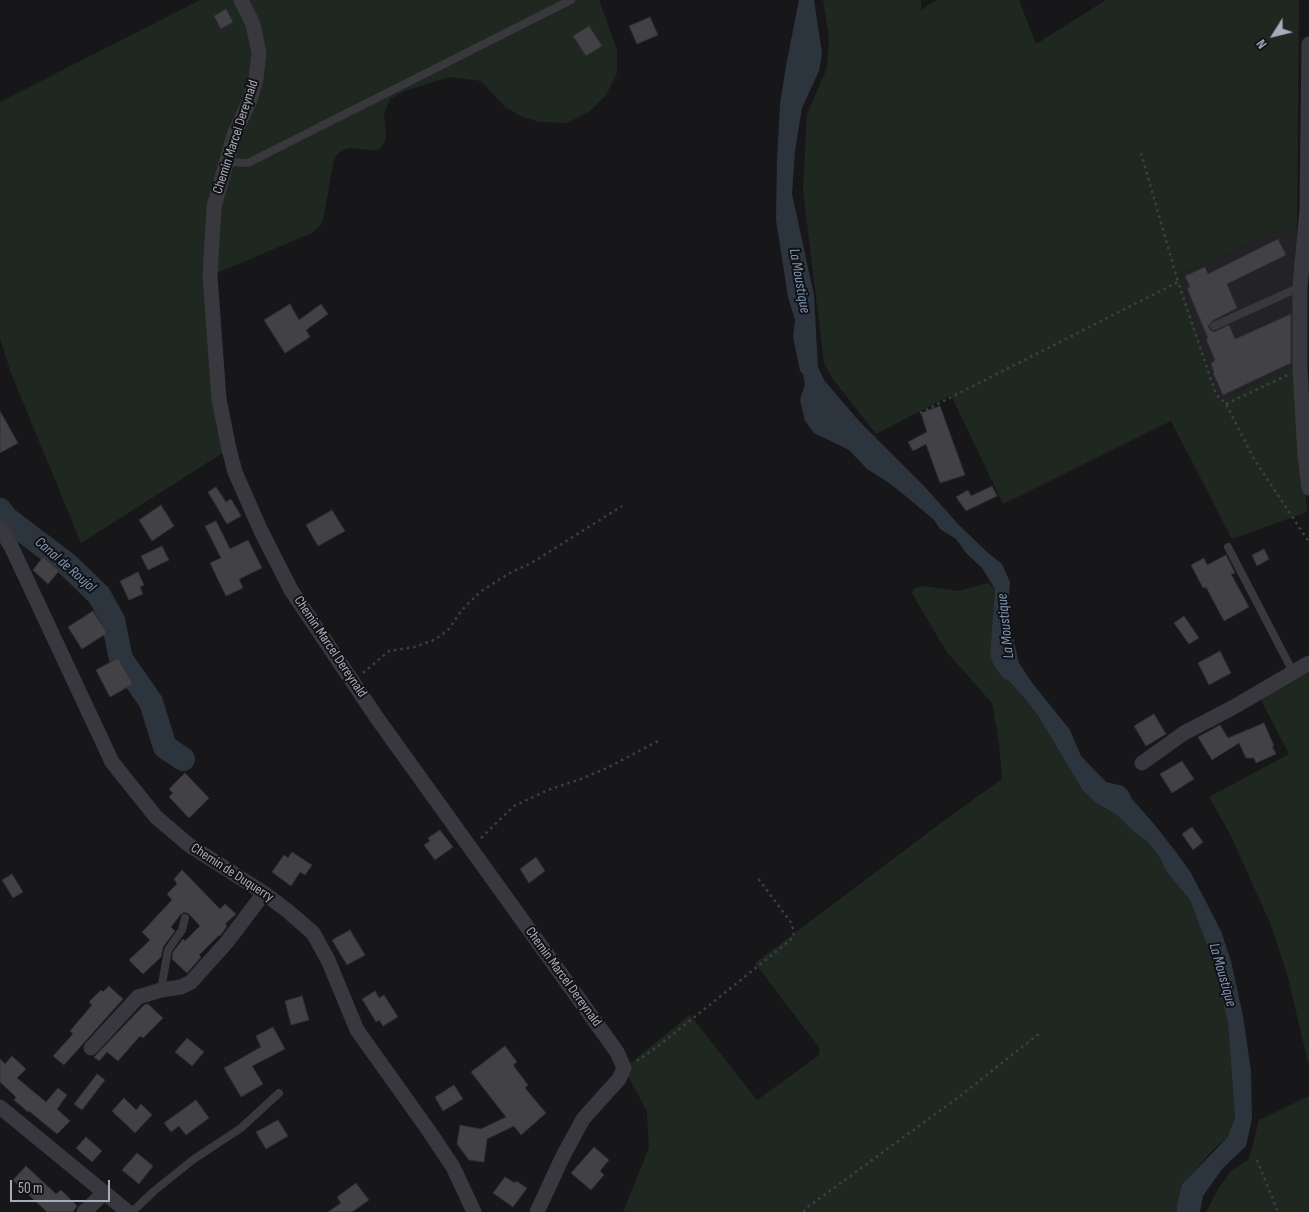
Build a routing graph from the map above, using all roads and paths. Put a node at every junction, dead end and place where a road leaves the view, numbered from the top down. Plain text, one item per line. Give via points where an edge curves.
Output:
1 (241, 0) edge
2 (572, 0) edge
3 (1309, 44) edge
4 (1142, 153) dead end
5 (227, 162) junction
6 (1178, 282) junction
7 (1300, 287) junction
8 (1214, 326) dead end
9 (1300, 369) junction
10 (1226, 404) junction
11 (920, 413) dead end
12 (1309, 488) edge
13 (622, 506) dead end
14 (0, 528) edge
15 (1309, 542) edge
16 (1228, 547) dead end
17 (1309, 663) edge
18 (1293, 672) junction
19 (349, 676) junction
20 (658, 741) dead end
21 (1142, 763) dead end
22 (469, 846) junction
23 (758, 877) dead end
24 (264, 893) junction
25 (185, 918) dead end
26 (161, 990) junction
27 (1040, 1032) dead end
28 (91, 1048) dead end
29 (624, 1068) junction
30 (279, 1093) dead end
31 (0, 1106) edge
32 (1257, 1160) dead end
33 (104, 1193) junction
34 (84, 1212) edge
35 (128, 1212) edge
36 (132, 1212) edge
37 (474, 1212) edge
38 (537, 1212) edge
39 (804, 1212) edge
40 (1278, 1212) edge

1 - 5 street, Chemin Marcel Dereynald via 253,24 259,53 250,100 234,135
2 - 5 lane via 248,163
3 - 7 street via 1307,210
4 - 6 path
5 - 19 street, Chemin Marcel Dereynald via 214,207 210,276 219,399 229,449 235,472 260,531 291,590
6 - 10 path via 1216,394
6 - 11 path
7 - 8 lane
7 - 9 street
9 - 10 path
9 - 12 street
10 - 15 path via 1254,459
13 - 19 path via 480,592 448,630 434,640 414,648 389,652 361,674
14 - 24 street, Chemin de Duquerry via 112,762 156,817 189,845
16 - 18 lane
17 - 18 street
18 - 21 street via 1184,733
19 - 22 street, Chemin Marcel Dereynald
20 - 22 path via 607,768 514,806
22 - 29 street, Chemin Marcel Dereynald via 617,1052
23 - 29 path via 790,921 793,938 661,1044
24 - 26 street via 191,982
24 - 37 street, Chemin de Duquerry via 313,934 328,960 357,1030 453,1167
25 - 26 lane via 182,930 168,950
26 - 28 street via 138,997
27 - 39 path
29 - 38 street via 619,1079 583,1119
30 - 36 lane via 241,1128 194,1159
31 - 33 street
32 - 40 path
33 - 34 street
33 - 35 street

